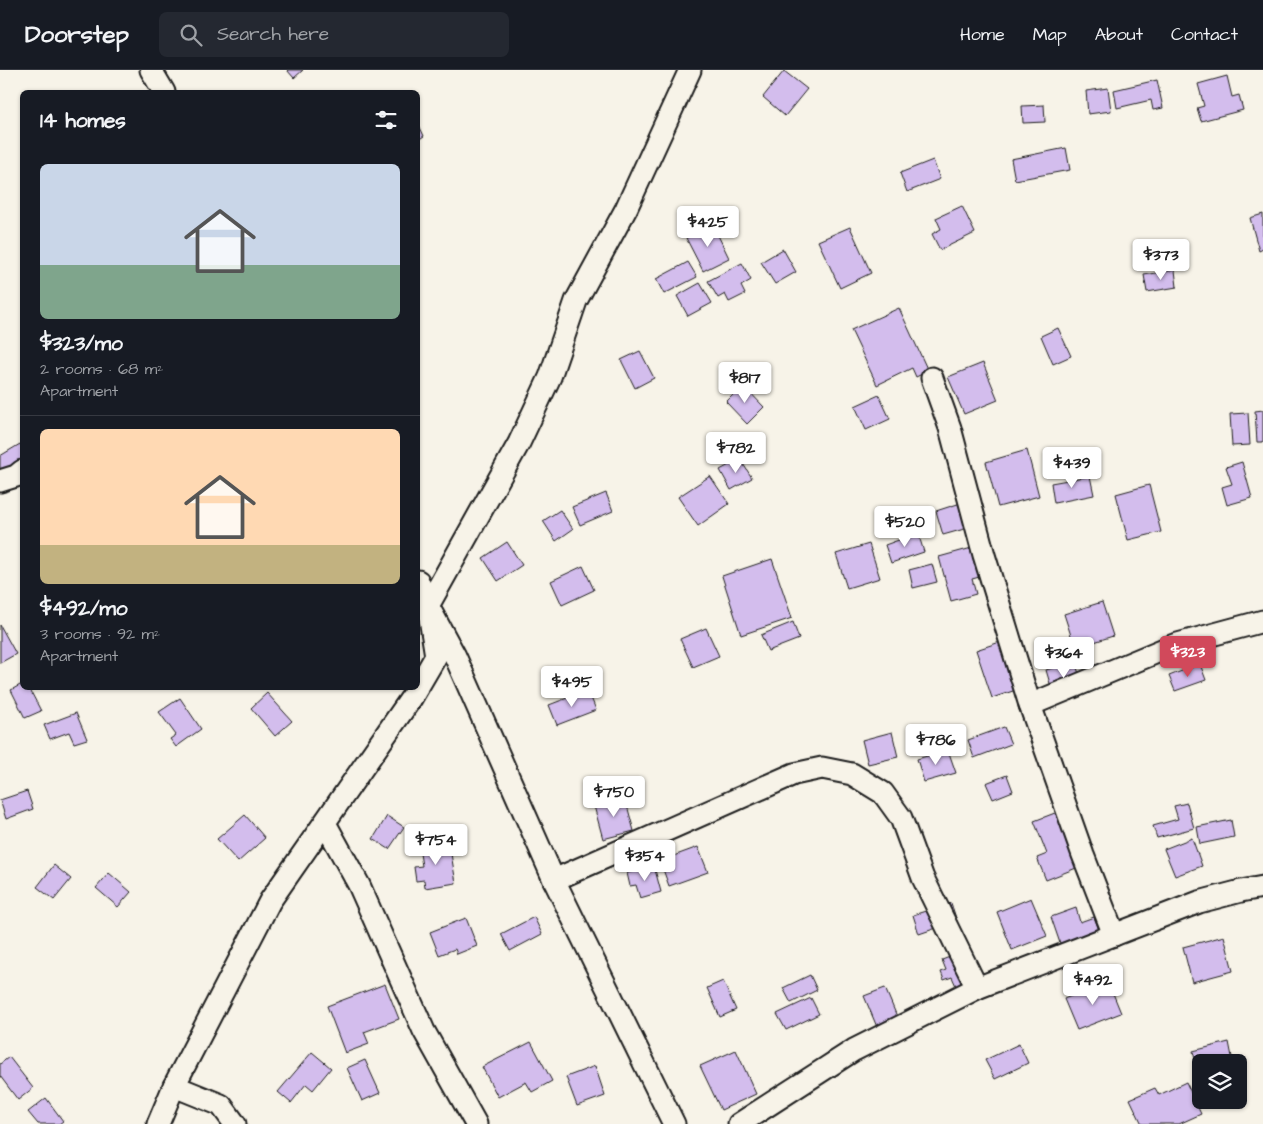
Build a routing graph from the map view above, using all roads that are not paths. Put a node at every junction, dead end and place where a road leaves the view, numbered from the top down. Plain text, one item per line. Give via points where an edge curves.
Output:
1 (151, 70) edge
2 (690, 70) edge
3 (163, 90) edge
4 (932, 378) dead end
5 (20, 473) edge
6 (0, 481) edge
7 (420, 586) edge
8 (428, 606) junction
9 (1263, 621) edge
10 (420, 683) edge
11 (416, 690) edge
12 (1030, 705) junction
13 (325, 823) junction
14 (554, 880) junction
15 (1263, 887) edge
16 (1114, 935) junction
17 (977, 988) junction
18 (174, 1086) junction
19 (158, 1124) edge
20 (235, 1124) edge
21 (476, 1124) edge
22 (674, 1124) edge
23 (738, 1124) edge

1 - 3 street
2 - 8 street via 626,209 576,301 550,377 522,435
4 - 12 street via 950,428 984,555
5 - 6 street
7 - 8 street
8 - 10 street via 436,656
8 - 14 street via 455,656
9 - 12 street via 1174,645
11 - 13 street
12 - 16 street
13 - 18 street via 270,901
13 - 21 street via 359,885 424,1031
14 - 17 street via 794,774 822,768 852,774 883,793 900,818 923,878
14 - 22 street
15 - 16 street via 1199,902
16 - 17 street
17 - 23 street via 854,1050
18 - 19 street
18 - 20 street via 221,1106

